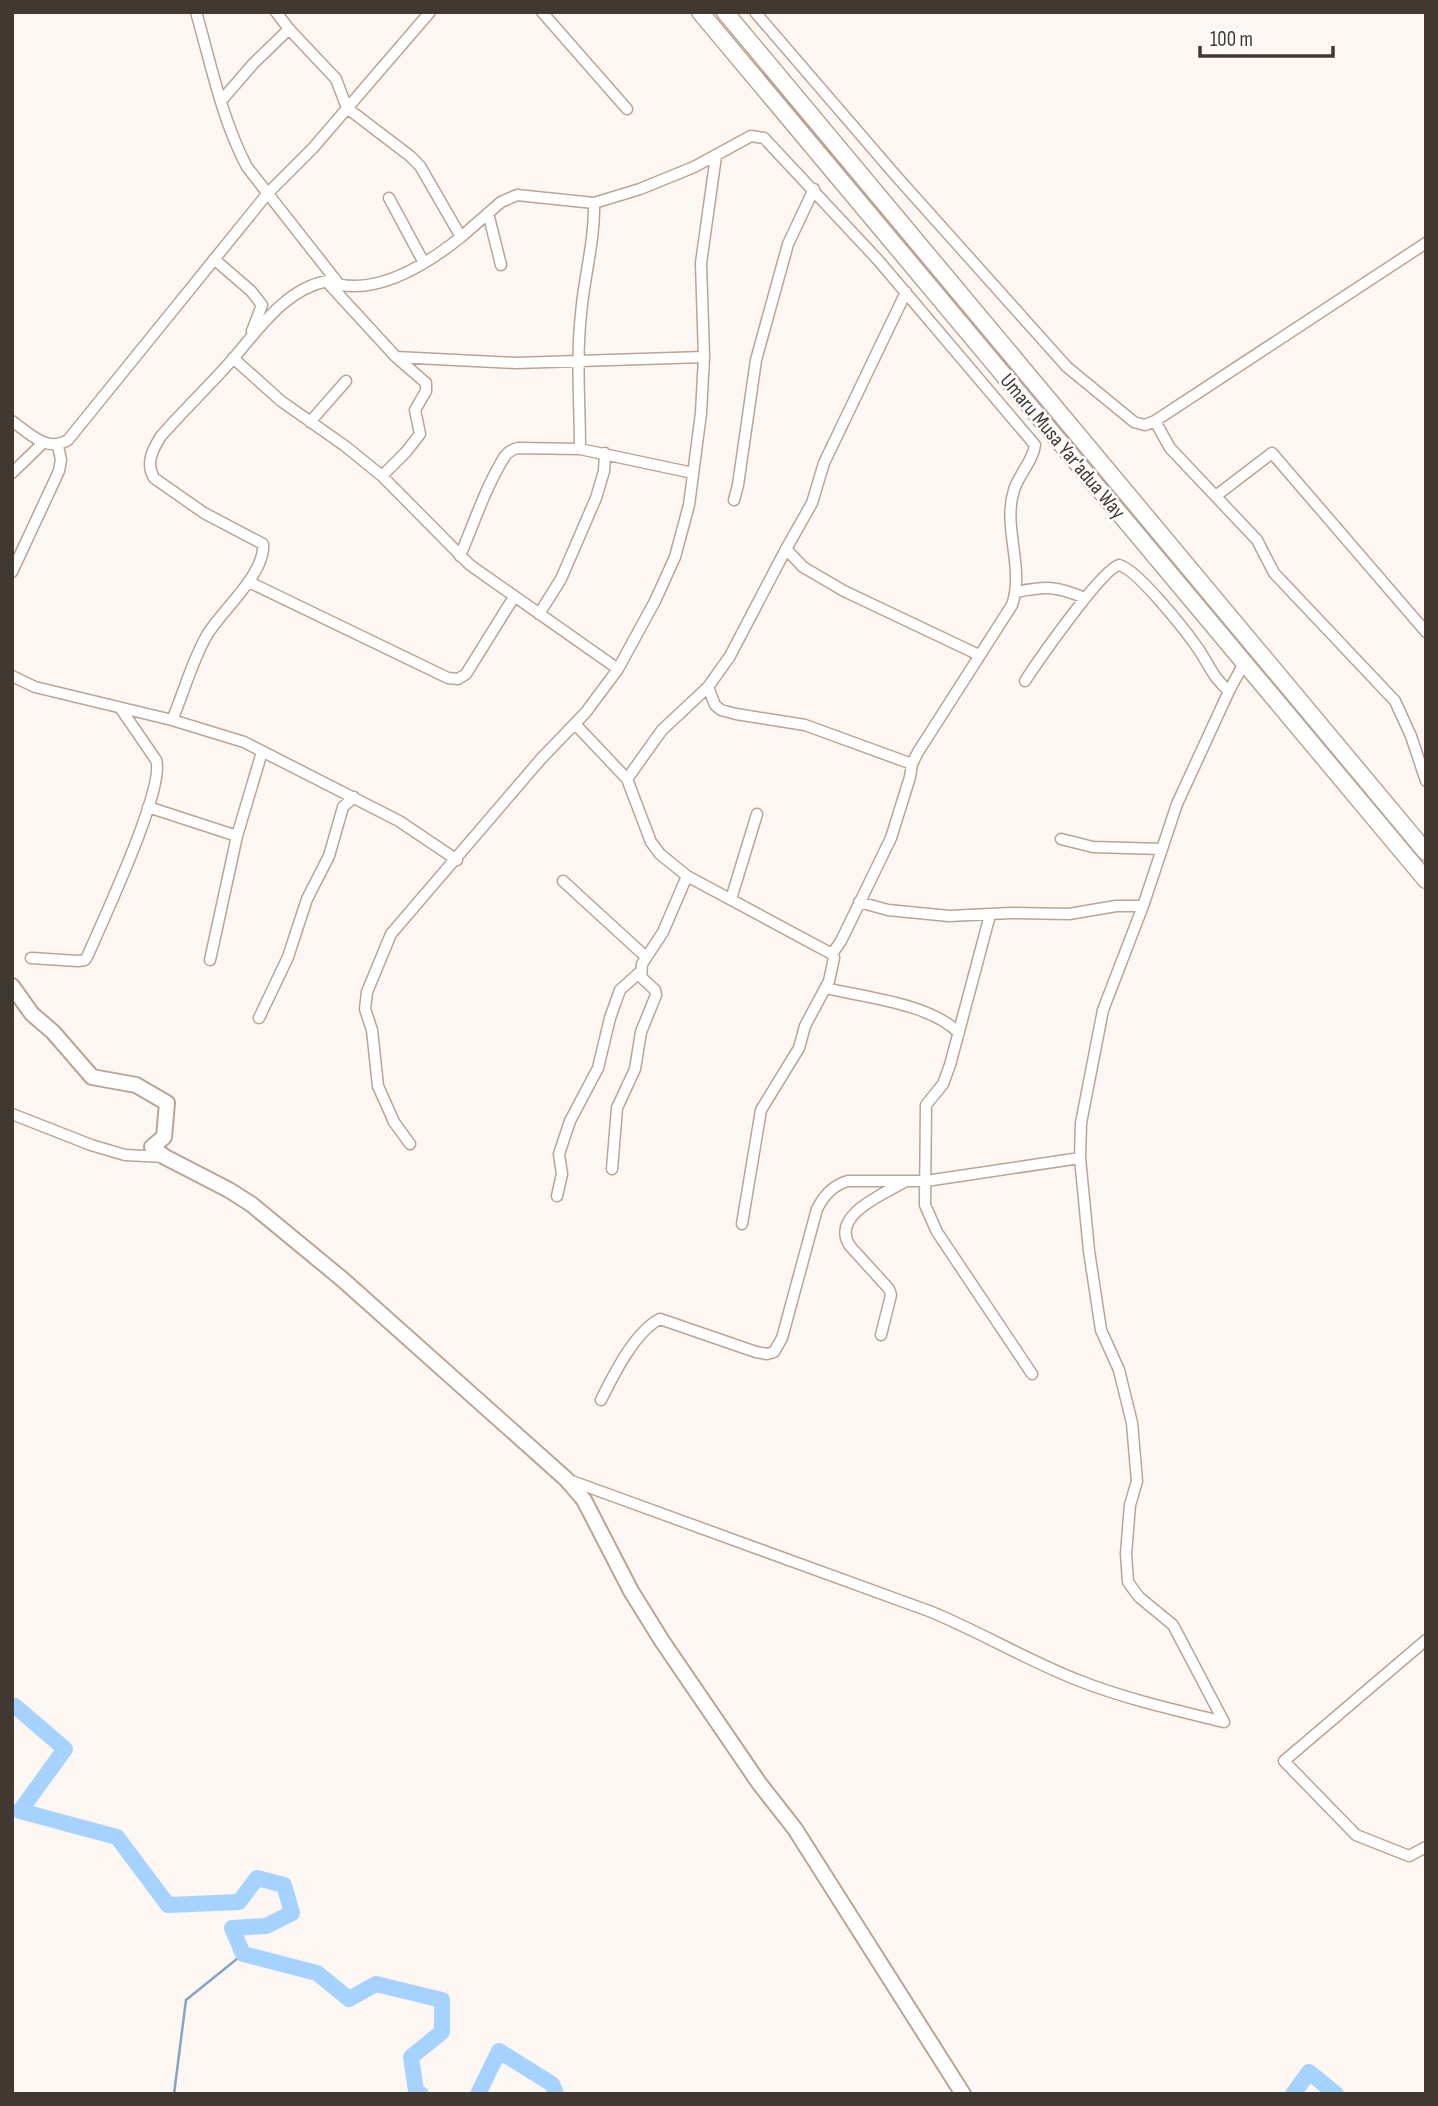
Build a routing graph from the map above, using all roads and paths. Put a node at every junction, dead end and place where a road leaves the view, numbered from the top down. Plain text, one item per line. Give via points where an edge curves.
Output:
1 (196, 12) edge
2 (276, 12) edge
3 (542, 12) edge
4 (700, 12) edge
5 (725, 12) edge
6 (755, 12) edge
7 (428, 13) edge
8 (289, 29) junction
9 (222, 101) junction
10 (347, 108) junction
11 (627, 108) dead end
12 (716, 156) junction
13 (814, 189) junction
14 (268, 193) junction
15 (389, 198) dead end
16 (594, 202) junction
17 (488, 213) junction
18 (461, 237) junction
19 (1426, 243) edge
20 (214, 259) junction
21 (424, 263) junction
22 (501, 265) dead end
23 (327, 281) junction
24 (340, 286) junction
25 (906, 292) junction
26 (251, 335) junction
27 (396, 356) junction
28 (704, 356) junction
29 (233, 358) junction
30 (579, 360) junction
31 (346, 381) dead end
32 (12, 421) edge
33 (1155, 421) junction
34 (310, 422) junction
35 (43, 443) junction
36 (58, 446) junction
37 (580, 449) junction
38 (605, 453) junction
39 (12, 473) edge
40 (693, 473) junction
41 (382, 476) junction
42 (1217, 495) junction
43 (734, 500) dead end
44 (786, 549) junction
45 (460, 556) junction
46 (12, 572) edge
47 (249, 582) junction
48 (1016, 592) junction
49 (514, 597) junction
50 (1085, 598) junction
51 (539, 614) junction
52 (1426, 632) edge
53 (979, 655) junction
54 (1244, 663) junction
55 (618, 669) junction
56 (12, 676) edge
57 (1025, 681) dead end
58 (708, 687) junction
59 (1228, 691) junction
60 (121, 709) junction
61 (172, 720) junction
62 (576, 725) junction
63 (262, 751) junction
64 (912, 764) junction
65 (627, 779) junction
66 (1426, 780) edge
67 (354, 797) junction
68 (148, 807) junction
69 (757, 814) dead end
70 (237, 836) junction
71 (1061, 839) dead end
72 (1162, 849) junction
73 (1426, 852) edge
74 (457, 859) junction
75 (687, 876) junction
76 (1426, 880) edge
77 (563, 881) dead end
78 (731, 900) junction
79 (859, 902) junction
80 (1143, 906) junction
81 (990, 915) junction
82 (832, 954) junction
83 (646, 957) junction
84 (31, 958) dead end
85 (210, 960) dead end
86 (640, 972) junction
87 (12, 985) edge
88 (826, 988) junction
89 (259, 1018) dead end
90 (959, 1033) junction
91 (12, 1114) edge
92 (410, 1144) dead end
93 (165, 1157) junction
94 (1080, 1158) junction
95 (612, 1169) dead end
96 (907, 1180) junction
97 (926, 1181) junction
98 (557, 1196) dead end
99 (742, 1224) dead end
100 (881, 1335) dead end
101 (1032, 1374) dead end
102 (601, 1400) dead end
103 (566, 1479) junction
104 (1426, 1640) edge
105 (1426, 1847) edge
106 (963, 2094) edge

1 - 9 street
2 - 8 street
3 - 11 street
4 - 54 main road, Umaru Musa Yar'adua Way
5 - 73 main road, Umaru Musa Yar'adua Way
6 - 33 street via 1068,367 1134,422 1145,425
7 - 10 street
8 - 9 street
8 - 10 street via 336,79
9 - 14 street via 241,155
10 - 14 street
10 - 18 street via 420,166
12 - 13 street via 751,136 764,138
12 - 16 street via 640,189
12 - 28 street via 701,263
13 - 25 street
13 - 43 street via 788,244 756,360
14 - 20 street
14 - 24 street
15 - 21 street
16 - 17 street via 517,195
16 - 30 street
17 - 18 street
17 - 22 street
18 - 21 street
19 - 33 street
20 - 26 street via 262,305
20 - 36 street via 68,440
21 - 24 street via 390,280
23 - 24 street
23 - 26 street via 292,298
23 - 27 street
25 - 44 street via 824,463 812,503
25 - 48 street via 1035,445 1014,490
26 - 29 street
27 - 30 street via 516,363
27 - 41 street via 427,387 415,410 418,438
28 - 30 street
28 - 40 street
29 - 34 street
29 - 47 street via 161,436 150,462 151,472 164,485 204,513 263,544 264,554
30 - 37 street
31 - 34 street
32 - 35 street
33 - 42 street via 1170,448
34 - 41 street
35 - 36 street
35 - 39 street
36 - 46 street via 60,471
37 - 38 street
37 - 45 street via 518,448 506,455
38 - 40 street
38 - 51 street via 596,498 565,572
40 - 55 street via 675,557
41 - 45 street
42 - 52 street via 1272,453
42 - 66 street via 1257,540 1274,573 1395,701
44 - 53 street via 803,567 844,591
44 - 58 street via 730,656
45 - 49 street
47 - 49 street via 458,679 466,674
47 - 61 street via 206,636
48 - 50 street via 1060,588
48 - 53 street
49 - 51 street
50 - 57 street
50 - 59 street via 1113,566 1126,566 1196,645 1212,675
51 - 55 street
53 - 64 street
54 - 59 street
54 - 76 main road, Umaru Musa Yar'adua Way
55 - 62 street
56 - 60 street via 35,687
58 - 64 street via 721,710 806,724
58 - 65 street via 662,730
59 - 72 street via 1177,804
60 - 61 street
60 - 68 street via 159,768
61 - 63 street
62 - 65 street
62 - 74 street via 540,760
63 - 67 street
63 - 70 street
64 - 79 street via 891,838
65 - 75 street via 651,842
67 - 74 street
67 - 89 street via 343,807 329,856 306,899 288,957
68 - 70 street
68 - 84 street via 85,960
69 - 78 street
70 - 85 street
71 - 72 street via 1093,847
72 - 80 street
74 - 92 street via 391,934 366,1002 377,1086
75 - 78 street
75 - 83 street via 663,932
77 - 83 street
78 - 82 street
79 - 81 street via 914,914
79 - 82 street
80 - 81 street via 1069,914
80 - 94 street via 1103,1010 1081,1123
81 - 90 street
82 - 88 street
83 - 86 street
86 - 95 street via 656,995 641,1032 635,1069 617,1108
86 - 98 street via 621,990 598,1068 570,1121 559,1154 562,1174
87 - 93 street via 32,1014 92,1077 136,1085 167,1103 164,1137 152,1147
88 - 90 street via 911,1008 951,1024
88 - 99 street via 805,1026 799,1048 763,1104
90 - 97 street via 945,1079 926,1105
91 - 93 street via 125,1155
93 - 103 street via 251,1205 342,1279
94 - 97 street
94 - 103 street via 1101,1330 1119,1370 1132,1423 1137,1481 1130,1505 1128,1582 1172,1625 1224,1722 1081,1681 939,1615
96 - 97 street
96 - 100 street via 872,1198 844,1231 850,1246 890,1289
96 - 102 street via 848,1181 822,1200 774,1352 755,1352 660,1319 635,1343
97 - 101 street via 930,1220
103 - 106 street via 584,1500 662,1641 795,1829
104 - 105 street via 1284,1761 1356,1835 1409,1856

